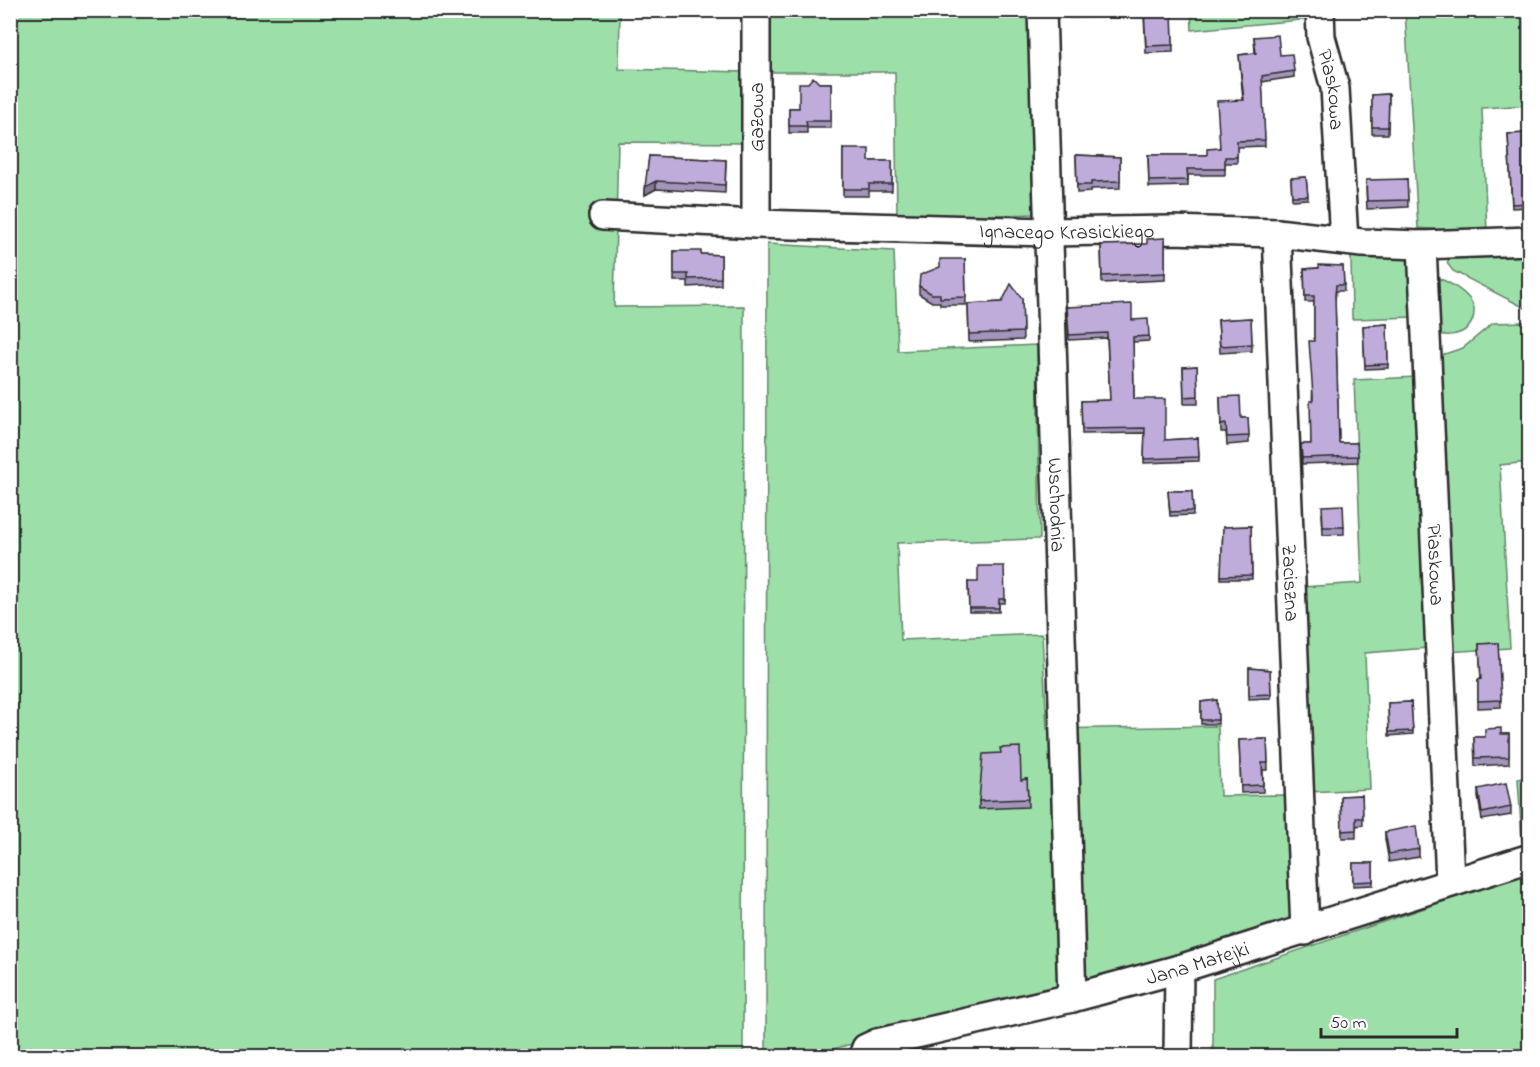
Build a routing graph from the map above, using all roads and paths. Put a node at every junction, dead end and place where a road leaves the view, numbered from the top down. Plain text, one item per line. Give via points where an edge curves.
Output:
1 (756, 10) edge
2 (1042, 10) edge
3 (1320, 10) edge
4 (603, 216) dead end
5 (756, 224) junction
6 (1048, 232) junction
7 (1277, 233) junction
8 (1344, 240) junction
9 (1530, 241) edge
10 (1422, 245) junction
11 (1530, 858) edge
12 (1450, 882) junction
13 (1305, 931) junction
14 (1179, 969) junction
15 (1072, 998) junction
16 (863, 1055) edge
17 (1178, 1056) edge

1 - 5 street, Gazowa
2 - 6 street, Wschodnia
3 - 8 street, Piaskowa via 1321,37 1335,88
4 - 5 street, Ignacego Krasickiego
5 - 6 street, Ignacego Krasickiego
6 - 7 street, Ignacego Krasickiego
6 - 15 street, Wschodnia
7 - 8 street, Ignacego Krasickiego
7 - 13 street, Zaciszna
8 - 10 street, Ignacego Krasickiego
9 - 10 street, Ignacego Krasickiego
10 - 12 street, Piaskowa
11 - 12 street, Jana Matejki
12 - 13 street, Jana Matejki
13 - 14 street, Jana Matejki
14 - 15 street, Jana Matejki
14 - 17 street
15 - 16 street, Jana Matejki via 877,1043 866,1048

